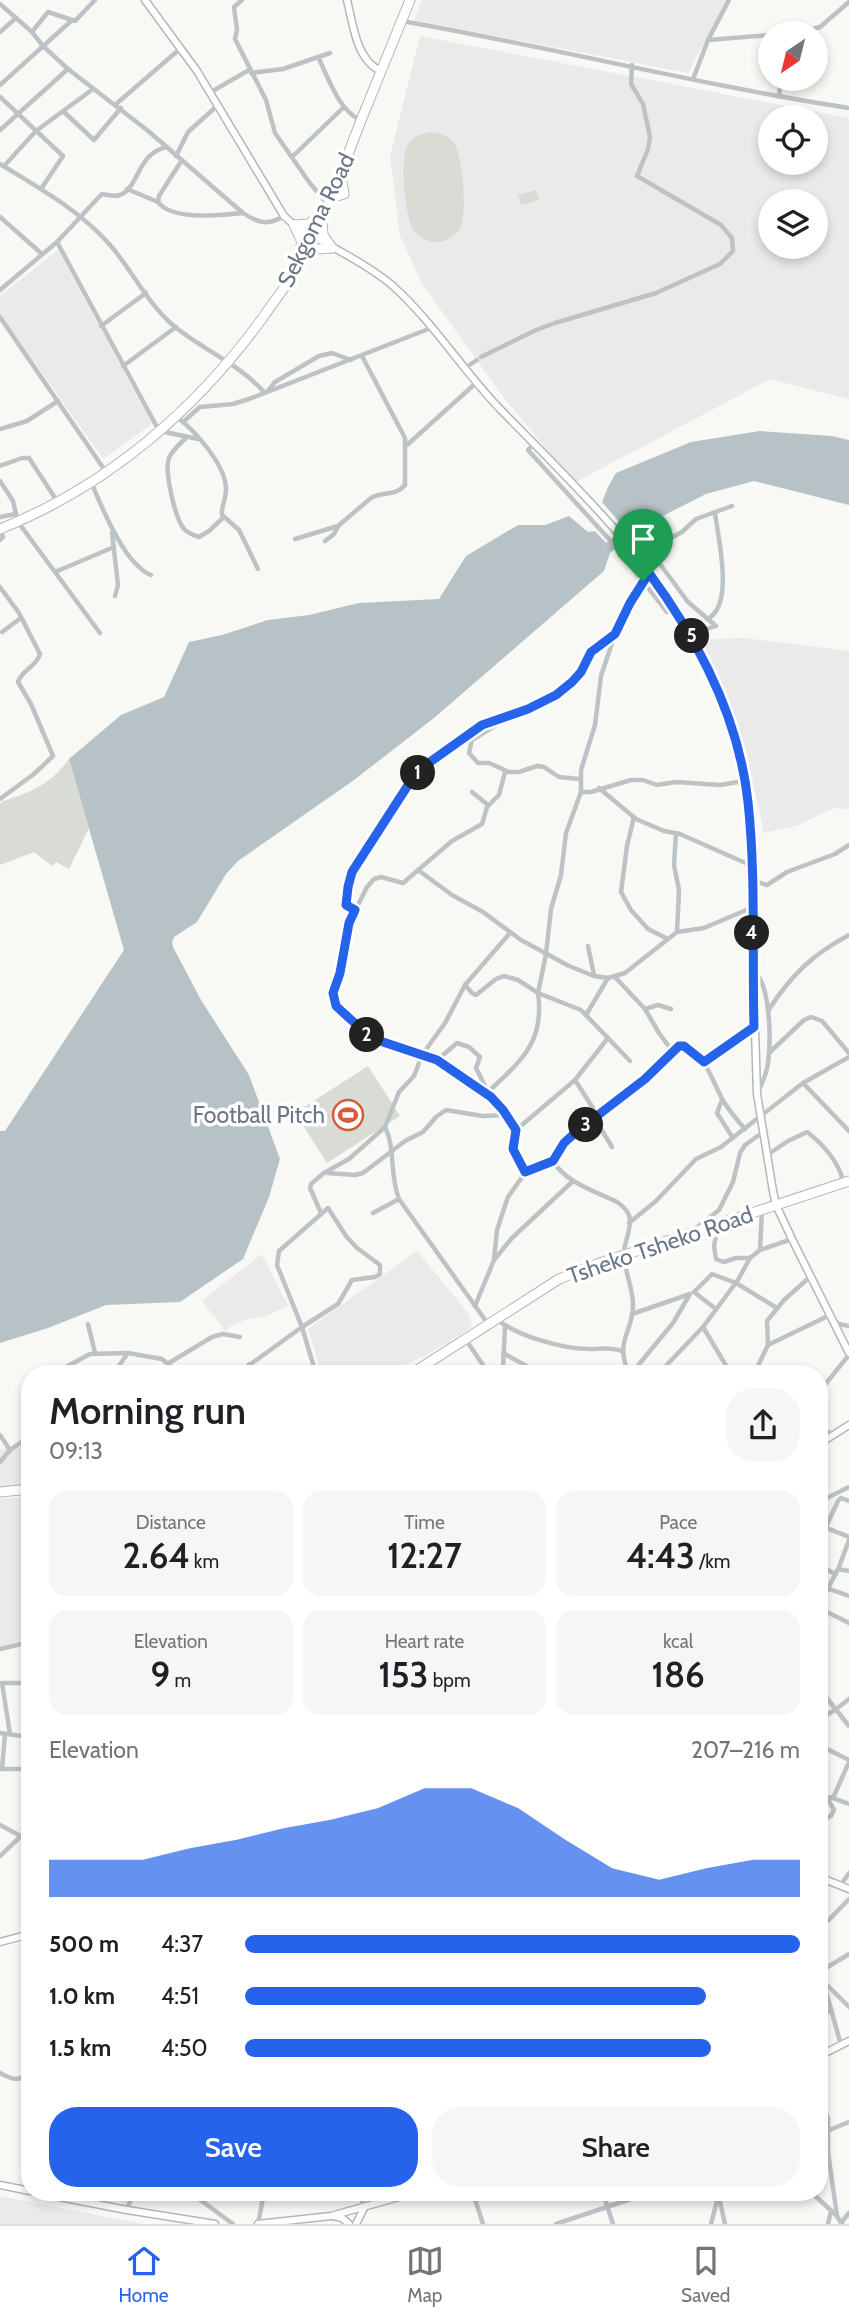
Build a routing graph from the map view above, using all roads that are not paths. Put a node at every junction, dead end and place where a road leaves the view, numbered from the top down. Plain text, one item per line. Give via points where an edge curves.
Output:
1 (95, 0) edge
2 (145, 0) edge
3 (242, 0) edge
4 (347, 0) edge
5 (410, 0) edge
6 (729, 0) edge
7 (847, 2) edge
8 (0, 4) edge
9 (16, 18) junction
10 (71, 21) junction
11 (402, 21) junction
12 (826, 21) edge
13 (0, 32) edge
14 (32, 32) junction
15 (758, 36) edge
16 (708, 40) junction
17 (43, 47) junction
18 (181, 48) junction
19 (330, 53) dead end
20 (318, 57) junction
21 (632, 65) junction
22 (68, 69) junction
23 (381, 71) junction
24 (250, 72) junction
25 (693, 79) junction
26 (0, 85) edge
27 (93, 89) junction
28 (780, 91) edge
29 (211, 92) junction
30 (0, 97) edge
31 (779, 97) junction
32 (218, 105) junction
33 (118, 106) junction
34 (344, 107) junction
35 (849, 108) edge
36 (64, 112) junction
37 (17, 114) junction
38 (360, 123) junction
39 (0, 130) edge
40 (36, 131) junction
41 (168, 147) junction
42 (176, 156) junction
43 (292, 158) junction
44 (182, 160) junction
45 (2, 165) edge
46 (41, 188) junction
47 (127, 189) junction
48 (328, 200) junction
49 (158, 202) junction
50 (243, 213) junction
51 (284, 216) junction
52 (320, 216) junction
53 (0, 217) edge
54 (81, 217) junction
55 (294, 225) junction
56 (311, 235) junction
57 (57, 242) junction
58 (332, 248) junction
59 (42, 254) junction
60 (300, 258) junction
61 (1, 288) edge
62 (146, 293) junction
63 (0, 317) edge
64 (101, 326) junction
65 (176, 327) junction
66 (431, 328) junction
67 (362, 356) junction
68 (352, 360) junction
69 (229, 361) junction
70 (123, 366) junction
71 (464, 369) junction
72 (476, 383) junction
73 (266, 392) junction
74 (58, 401) junction
75 (180, 419) junction
76 (0, 429) edge
77 (160, 431) junction
78 (187, 437) junction
79 (198, 439) junction
80 (535, 444) junction
81 (406, 446) junction
82 (0, 466) edge
83 (106, 472) junction
84 (0, 481) edge
85 (91, 481) junction
86 (57, 502) junction
87 (732, 506) dead end
88 (715, 513) junction
89 (0, 517) edge
90 (223, 517) junction
91 (17, 518) junction
92 (338, 526) junction
93 (0, 529) edge
94 (112, 532) junction
95 (295, 539) dead end
96 (0, 540) edge
97 (325, 541) dead end
98 (114, 547) junction
99 (258, 569) dead end
100 (55, 572) junction
101 (649, 573) junction
102 (151, 575) dead end
103 (643, 581) junction
104 (0, 587) edge
105 (115, 596) dead end
106 (667, 612) dead end
107 (21, 617) junction
108 (706, 620) junction
109 (2, 632) dead end
110 (100, 633) dead end
111 (615, 634) junction
112 (691, 635) junction
113 (511, 716) junction
114 (473, 733) junction
115 (472, 740) junction
116 (505, 772) junction
117 (580, 779) junction
118 (744, 781) junction
119 (599, 789) junction
120 (472, 792) dead end
121 (581, 792) junction
122 (0, 799) edge
123 (488, 805) junction
124 (634, 817) junction
125 (676, 833) junction
126 (849, 845) edge
127 (751, 866) junction
128 (418, 870) junction
129 (752, 880) junction
130 (752, 908) junction
131 (355, 910) junction
132 (677, 932) junction
133 (510, 933) junction
134 (849, 935) edge
135 (668, 939) junction
136 (588, 946) dead end
137 (546, 954) junction
138 (753, 970) junction
139 (594, 976) junction
140 (615, 977) junction
141 (608, 978) junction
142 (465, 985) junction
143 (538, 993) junction
144 (645, 1009) junction
145 (671, 1009) dead end
146 (767, 1011) junction
147 (586, 1015) junction
148 (754, 1027) junction
149 (608, 1038) junction
150 (673, 1052) junction
151 (769, 1053) junction
152 (422, 1055) junction
153 (849, 1055) edge
154 (437, 1060) junction
155 (630, 1061) dead end
156 (704, 1062) junction
157 (575, 1080) junction
158 (803, 1083) junction
159 (489, 1094) junction
160 (757, 1094) junction
161 (722, 1100) junction
162 (507, 1115) junction
163 (760, 1115) junction
164 (596, 1117) junction
165 (385, 1127) junction
166 (746, 1129) junction
167 (516, 1130) junction
168 (849, 1131) edge
169 (762, 1133) junction
170 (733, 1138) junction
171 (612, 1147) dead end
172 (391, 1152) junction
173 (766, 1155) junction
174 (553, 1161) junction
175 (525, 1172) junction
176 (324, 1173) junction
177 (573, 1181) junction
178 (846, 1182) edge
179 (398, 1199) junction
180 (776, 1205) junction
181 (762, 1210) junction
182 (321, 1213) junction
183 (373, 1213) dead end
184 (629, 1223) junction
185 (718, 1224) junction
186 (687, 1234) junction
187 (792, 1239) junction
188 (760, 1250) junction
189 (624, 1255) junction
190 (750, 1258) junction
191 (494, 1260) junction
192 (811, 1276) junction
193 (736, 1283) junction
194 (692, 1293) junction
195 (475, 1306) junction
196 (716, 1308) junction
197 (777, 1308) junction
198 (632, 1314) junction
199 (830, 1315) junction
200 (492, 1322) junction
201 (834, 1323) junction
202 (88, 1324) dead end
203 (505, 1326) junction
204 (849, 1326) edge
205 (302, 1327) junction
206 (703, 1327) junction
207 (240, 1336) dead end
208 (466, 1340) junction
209 (768, 1345) junction
210 (848, 1349) edge
211 (622, 1351) junction
212 (95, 1353) junction
213 (128, 1353) junction
214 (503, 1353) junction
215 (169, 1363) joint
216 (249, 1364) edge
217 (69, 1365) edge
218 (119, 1365) edge
219 (313, 1365) edge
220 (426, 1365) edge
221 (483, 1365) edge
222 (503, 1365) edge
223 (525, 1365) edge
224 (627, 1365) edge
225 (638, 1365) edge
226 (667, 1365) edge
227 (726, 1365) edge
228 (758, 1365) edge
229 (828, 1379) edge
230 (849, 1425) edge
231 (828, 1432) edge
232 (0, 1435) edge
233 (833, 1435) junction
234 (828, 1438) edge
235 (21, 1442) edge
236 (10, 1450) junction
237 (0, 1462) edge
238 (849, 1487) edge
239 (21, 1490) edge
240 (0, 1492) edge
241 (828, 1498) edge
242 (849, 1501) edge
243 (828, 1525) edge
244 (828, 1528) edge
245 (849, 1538) edge
246 (828, 1569) edge
247 (849, 1571) edge
248 (837, 1572) junction
249 (829, 1589) joint
250 (849, 1596) edge
251 (828, 1612) edge
252 (849, 1623) edge
253 (21, 1644) edge
254 (0, 1649) edge
255 (1, 1683) edge
256 (21, 1683) edge
257 (849, 1699) edge
258 (828, 1700) edge
259 (835, 1710) junction
260 (828, 1714) edge
261 (849, 1726) edge
262 (5, 1734) edge
263 (828, 1750) edge
264 (849, 1761) edge
265 (1, 1769) edge
266 (21, 1769) edge
267 (830, 1797) junction
268 (849, 1804) edge
269 (828, 1816) edge
270 (0, 1825) edge
271 (20, 1837) joint
272 (0, 1856) edge
273 (849, 1873) edge
274 (828, 1880) edge
275 (840, 1885) junction
276 (849, 1889) edge
277 (849, 1899) edge
278 (828, 1921) edge
279 (21, 1936) edge
280 (0, 1942) edge
281 (849, 1954) edge
282 (828, 1965) edge
283 (828, 1986) edge
284 (828, 1995) edge
285 (849, 2007) edge
286 (828, 2011) edge
287 (832, 2011) junction
288 (849, 2041) edge
289 (841, 2045) junction
290 (828, 2052) edge
291 (0, 2073) edge
292 (21, 2079) edge
293 (849, 2122) edge
294 (828, 2131) edge
295 (828, 2140) edge
296 (0, 2185) edge
297 (21, 2189) edge
298 (81, 2201) edge
299 (130, 2201) edge
300 (202, 2201) edge
301 (262, 2201) edge
302 (362, 2201) edge
303 (387, 2201) edge
304 (475, 2201) edge
305 (606, 2201) edge
306 (626, 2201) edge
307 (717, 2201) edge
308 (719, 2201) edge
309 (821, 2201) edge
310 (608, 2207) junction
311 (364, 2208) junction
312 (127, 2210) junction
313 (832, 2210) junction
314 (349, 2211) junction
315 (849, 2213) edge
316 (331, 2216) junction
317 (837, 2216) junction
318 (215, 2224) edge
319 (233, 2224) edge
320 (258, 2224) edge
321 (353, 2224) edge
322 (483, 2224) edge
323 (556, 2224) edge
324 (614, 2224) edge
325 (711, 2224) edge
326 (725, 2224) edge
327 (828, 2224) edge
328 (842, 2224) edge

1 - 10 street
2 - 18 street
3 - 24 street via 234,8 235,37
4 - 23 street via 363,56
5 - 11 highway, Sekgoma Road
6 - 16 street
7 - 12 street
8 - 9 street
9 - 13 street
9 - 14 street
10 - 14 street via 48,12
10 - 17 street
11 - 21 street
11 - 23 highway, Sekgoma Road
14 - 17 street
15 - 16 street
16 - 25 street
17 - 22 street
17 - 26 street
18 - 29 street
18 - 33 street
19 - 20 street
20 - 24 street via 282,69
20 - 34 street
21 - 25 street
21 - 71 street via 631,84 643,104 650,137 637,176 721,225 732,238 733,251 720,264 656,293 536,330
22 - 27 street
22 - 37 street
23 - 38 highway, Sekgoma Road
24 - 29 street
24 - 43 street via 266,100 275,132
25 - 31 street
27 - 33 street
27 - 36 street
28 - 31 street
29 - 32 street
30 - 37 street
31 - 35 street
32 - 42 street via 188,132
32 - 51 street
33 - 36 street via 94,140
33 - 41 street
34 - 38 street
34 - 43 street
36 - 40 street
37 - 39 street
37 - 40 street
38 - 48 highway, Sekgoma Road
38 - 48 highway, Sekgoma Road
40 - 45 street
40 - 46 street via 63,156
41 - 42 street
41 - 47 street via 146,159
42 - 44 street
43 - 48 street
44 - 49 street
44 - 50 street
45 - 46 street
46 - 54 street
47 - 49 street
47 - 54 street via 116,196 102,194
48 - 52 highway, Sekgoma Road
49 - 50 street via 176,213
50 - 51 street via 261,223
51 - 55 street
52 - 55 highway via 309,224
52 - 56 highway, Sekgoma Road
52 - 58 highway via 323,235
53 - 59 street
54 - 57 street
54 - 62 street
55 - 56 street
55 - 60 highway via 302,242
56 - 58 street
56 - 60 highway, Sekgoma Road
57 - 59 street
57 - 64 street
58 - 60 highway via 317,249
58 - 66 street via 392,286
59 - 61 street
60 - 69 highway, Sekgoma Road via 277,300
62 - 64 street
62 - 65 street
63 - 74 street
64 - 70 street
65 - 69 street
65 - 70 street
66 - 67 street
66 - 71 street
67 - 68 street
67 - 81 street
68 - 73 street
68 - 73 street via 327,353 275,382
69 - 73 street
69 - 75 highway, Sekgoma Road
70 - 77 street
71 - 72 street
72 - 80 street
72 - 81 street
73 - 75 street via 233,404 200,407
74 - 76 street via 27,421
74 - 83 street
75 - 77 highway, Sekgoma Road
75 - 79 street
77 - 78 street
77 - 83 highway, Sekgoma Road
78 - 79 street
78 - 90 street via 171,453 168,464 180,522 199,537
79 - 90 street via 224,475
80 - 101 street
80 - 103 street via 528,450
81 - 92 street via 402,489 376,495
82 - 86 street via 29,458
83 - 85 highway, Sekgoma Road
84 - 91 street
85 - 86 highway, Sekgoma Road
85 - 94 street
86 - 91 highway, Sekgoma Road
87 - 88 street
88 - 108 street via 723,584 716,610
88 - 108 street via 693,521 653,550 688,603
89 - 91 street
90 - 99 street via 239,530
91 - 93 highway, Sekgoma Road
91 - 100 street
92 - 95 street
92 - 97 street
93 - 96 street
94 - 98 street
94 - 102 street
98 - 100 street
98 - 105 street
100 - 110 street
101 - 103 street
101 - 112 street
103 - 106 street
103 - 111 street
104 - 107 street
107 - 109 street
107 - 122 street via 40,654 18,682 52,756
108 - 112 street via 716,626
111 - 113 street via 591,652 581,672 565,688
111 - 117 street via 597,689 595,725
112 - 118 street via 726,713
113 - 114 street via 488,722
113 - 115 street
114 - 115 street
114 - 131 street via 420,770 396,801 352,872 345,903
115 - 116 street via 469,750 475,761
116 - 117 street via 537,766 559,777
116 - 123 street via 499,795
117 - 121 street
118 - 119 street via 657,785 637,779
118 - 127 street
119 - 121 street
119 - 124 street
120 - 123 street
121 - 137 street via 566,833
123 - 128 street via 480,826 460,835
124 - 125 street
124 - 135 street via 621,890 648,929
125 - 127 street
125 - 132 street
126 - 129 street via 767,885
127 - 129 street
128 - 131 street via 403,883 374,880
128 - 133 street
129 - 130 street
130 - 132 street via 704,928
130 - 138 street
131 - 152 street via 333,993 336,1006 371,1038
132 - 135 street
133 - 137 street
133 - 142 street
134 - 146 street via 796,972
135 - 140 street
136 - 139 street
137 - 139 street
137 - 143 street
138 - 146 street via 762,982
138 - 148 street
139 - 141 street
140 - 141 street
140 - 144 street
141 - 147 street
142 - 143 street via 476,995 496,979 510,976
142 - 152 street
143 - 147 street
143 - 159 street via 540,1022 534,1037 521,1061
144 - 145 street via 655,1005
144 - 150 street
146 - 151 street
147 - 149 street
148 - 156 street
148 - 160 street
149 - 155 street
149 - 157 street
150 - 156 street via 684,1046
150 - 164 street
151 - 153 street via 811,1017 821,1021
151 - 160 street
152 - 154 street
152 - 165 street via 414,1076 399,1091
153 - 158 street
154 - 159 street
154 - 159 street via 456,1043 470,1047 480,1057 476,1068
156 - 161 street
157 - 164 street
157 - 167 street
158 - 163 street
158 - 168 street
159 - 162 street
160 - 163 street
161 - 166 street
161 - 170 street via 718,1113
162 - 167 street
162 - 172 street via 446,1110 423,1132
163 - 166 street
163 - 169 street
164 - 171 street
164 - 174 street via 564,1143
165 - 172 street
165 - 176 street via 349,1159
166 - 170 street
167 - 175 street via 513,1149
169 - 173 street
169 - 186 street via 742,1149 719,1210
170 - 184 street via 696,1159
172 - 176 street via 359,1175
172 - 179 street
173 - 178 street via 807,1132 834,1159
173 - 180 street
174 - 175 street
174 - 177 street
175 - 191 street via 502,1211
176 - 182 street via 310,1188
177 - 184 street via 624,1206
177 - 191 street
178 - 180 highway, Tsheko Tsheko Road
179 - 183 street
179 - 195 street
180 - 181 highway, Tsheko Tsheko Road
180 - 187 street
181 - 185 highway, Tsheko Tsheko Road
181 - 188 street
182 - 205 street via 276,1258
182 - 205 street via 330,1208 346,1236 380,1265 381,1271 378,1276 352,1280 338,1304
184 - 189 street
185 - 186 highway, Tsheko Tsheko Road
185 - 190 street via 716,1259
186 - 189 highway, Tsheko Tsheko Road
187 - 188 street
187 - 192 street
188 - 190 street
189 - 198 street
189 - 200 highway, Tsheko Tsheko Road via 559,1279
190 - 193 street
191 - 195 street
192 - 197 street
192 - 199 street
193 - 194 street via 712,1273
193 - 196 street
193 - 197 street
194 - 196 street
194 - 198 street
194 - 225 street
195 - 200 street
196 - 206 street
197 - 209 street via 766,1323
198 - 211 street
199 - 201 street
199 - 209 street
200 - 203 street
200 - 208 highway, Tsheko Tsheko Road
201 - 204 street
201 - 210 street
202 - 212 street
203 - 211 street via 548,1341
203 - 214 street
205 - 216 street
205 - 219 street
206 - 226 street
206 - 227 street
207 - 215 street via 212,1337
208 - 220 highway, Tsheko Tsheko Road
208 - 221 street
209 - 228 street
210 - 229 street
211 - 224 street
212 - 213 street
212 - 217 street
213 - 215 street via 157,1356
213 - 218 street
214 - 222 street
214 - 223 street
230 - 233 street
231 - 233 street
232 - 236 street
233 - 234 street
235 - 236 street
236 - 237 street
238 - 241 street
239 - 240 highway
242 - 243 street via 839,1499
244 - 245 street
245 - 248 street
246 - 248 street
247 - 248 street
248 - 249 street
249 - 250 street
251 - 252 street
253 - 254 street
255 - 256 street
255 - 262 street
257 - 259 street
258 - 259 street
259 - 260 street
259 - 261 street
262 - 265 street
263 - 264 street
264 - 267 street
265 - 266 street
267 - 268 street
267 - 269 street via 833,1813
270 - 271 street
271 - 272 street
273 - 275 street
274 - 275 street
275 - 276 street
277 - 278 street
279 - 280 street
281 - 282 street
283 - 285 street
284 - 287 street
286 - 287 street
287 - 289 street
288 - 289 street
289 - 290 street
291 - 292 street
293 - 294 street
295 - 317 street
296 - 297 street
298 - 312 street
299 - 312 street
300 - 319 street
301 - 320 street
302 - 311 street
303 - 311 street
304 - 322 street
305 - 310 street
306 - 310 street
307 - 325 street
308 - 326 street
309 - 313 street
310 - 323 street
310 - 324 street
311 - 314 street
311 - 321 street
312 - 318 street
313 - 317 street
313 - 327 street
314 - 316 street
314 - 321 street
315 - 328 street
316 - 320 street
316 - 321 street
317 - 328 street

